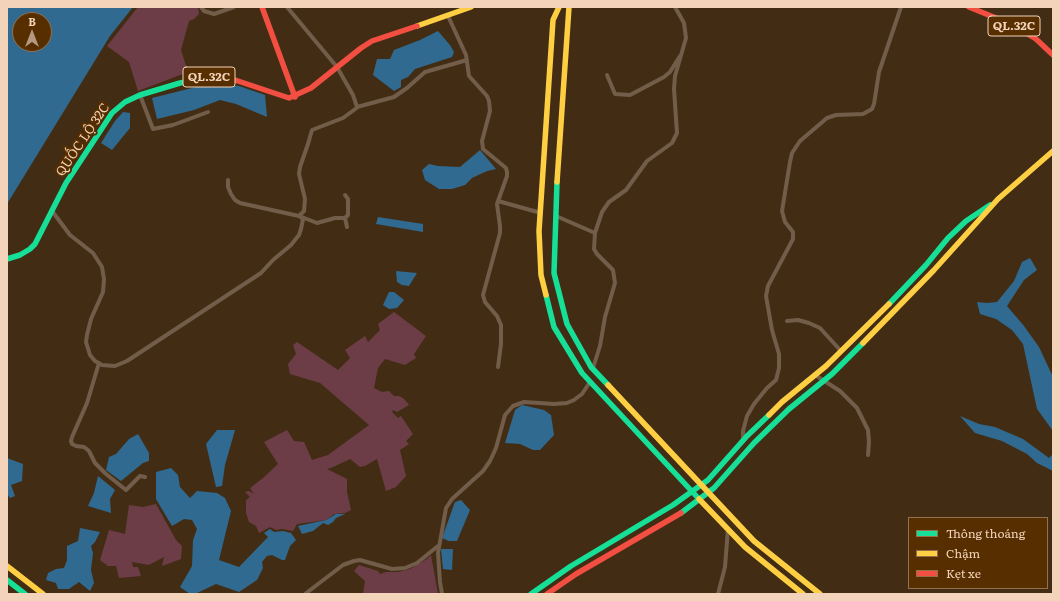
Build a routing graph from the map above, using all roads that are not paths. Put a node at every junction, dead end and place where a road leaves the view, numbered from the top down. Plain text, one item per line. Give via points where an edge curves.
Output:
1 (201, 7) edge
2 (234, 7) edge
3 (262, 7) edge
4 (287, 7) edge
5 (472, 7) edge
6 (559, 7) edge
7 (570, 7) edge
8 (675, 7) edge
9 (901, 7) edge
10 (969, 7) edge
11 (448, 16) junction
12 (682, 55) junction
13 (1053, 55) edge
14 (467, 60) junction
15 (337, 68) junction
16 (607, 75) dead end
17 (140, 96) junction
18 (295, 97) junction
19 (357, 107) junction
20 (208, 112) dead end
21 (1053, 151) edge
22 (228, 180) dead end
23 (345, 195) dead end
24 (998, 200) junction
25 (498, 202) junction
26 (52, 211) junction
27 (541, 213) junction
28 (298, 216) junction
29 (556, 216) junction
30 (345, 218) junction
31 (347, 227) dead end
32 (595, 234) junction
33 (7, 259) edge
34 (787, 321) dead end
35 (841, 351) junction
36 (99, 363) junction
37 (498, 367) dead end
38 (593, 368) junction
39 (815, 375) junction
40 (824, 380) junction
41 (590, 382) junction
42 (743, 440) junction
43 (868, 455) dead end
44 (146, 477) dead end
45 (701, 485) junction
46 (692, 491) junction
47 (708, 492) junction
48 (699, 499) junction
49 (728, 530) junction
50 (438, 546) junction
51 (7, 566) edge
52 (7, 580) edge
53 (25, 594) edge
54 (43, 594) edge
55 (305, 594) edge
56 (442, 594) edge
57 (530, 594) edge
58 (547, 594) edge
59 (718, 594) edge
60 (803, 594) edge
61 (820, 594) edge

1 - 2 street via 204,11 214,14
3 - 18 main road
4 - 15 street
5 - 11 main road
6 - 27 main road via 553,20
7 - 29 main road
8 - 12 street via 684,23 686,33
9 - 42 street via 879,72 872,109 863,114 836,114 827,118 800,141 792,153 782,211 785,222 793,232 793,239 768,286 766,296 779,354 779,368 776,380 754,404 747,416
10 - 13 main road, QL.32C via 1013,25 1036,39
11 - 14 street
11 - 15 main road via 372,41
12 - 16 street via 664,77 630,95 615,94
12 - 32 street via 675,76 673,96 678,130 676,137 647,161 626,190 607,205
14 - 19 street via 424,72 394,97
14 - 25 street via 469,76 487,96 490,104 482,141 483,148 506,168 507,172
15 - 18 main road
15 - 19 street via 353,94
17 - 18 main road, QUỐC LỘ 32C / QL.32C via 180,83 213,77 232,79 285,97
17 - 20 street via 153,128 173,125
17 - 26 main road, QUỐC LỘ 32C / QL.32C via 125,102 112,113 66,183
19 - 28 street via 343,118 312,130 300,163 304,211
21 - 24 main road
22 - 28 street via 231,194 240,203
23 - 30 street via 348,199 348,215
24 - 35 main road via 966,221 948,238 926,265
24 - 40 main road via 909,297
25 - 27 street
25 - 37 street via 500,232 483,295 501,325
26 - 33 main road, QUỐC LỘ 32C / QL.32C via 32,247 20,255
26 - 36 street via 70,235 93,253 102,267 103,292 91,319 86,342 90,355
27 - 41 main road via 541,275 554,327
28 - 30 street via 317,223
28 - 36 street via 303,218 295,240 254,279 121,365 108,366
29 - 32 street
29 - 38 main road via 554,273 567,324
30 - 31 street
32 - 38 street via 595,252 613,270 616,283
34 - 35 street via 798,320 820,328
35 - 39 main road
36 - 44 street via 87,403 72,437 72,444 84,447 106,474 126,490 140,476
38 - 45 main road
39 - 40 street
39 - 42 main road via 782,402
40 - 43 street via 857,408 868,430
40 - 47 main road via 789,409
41 - 46 main road
41 - 50 street via 579,397 567,403 524,402 509,410 503,419 496,448 487,466 446,508
42 - 45 main road
45 - 46 main road
45 - 47 main road
46 - 48 main road
46 - 57 main road
47 - 48 main road
47 - 61 main road via 754,541
48 - 49 main road
48 - 58 main road via 679,514 576,574
49 - 59 street via 725,567
49 - 60 main road
50 - 55 street via 417,563 404,568 392,569 354,560 343,565
50 - 56 street
51 - 54 main road
52 - 53 main road

